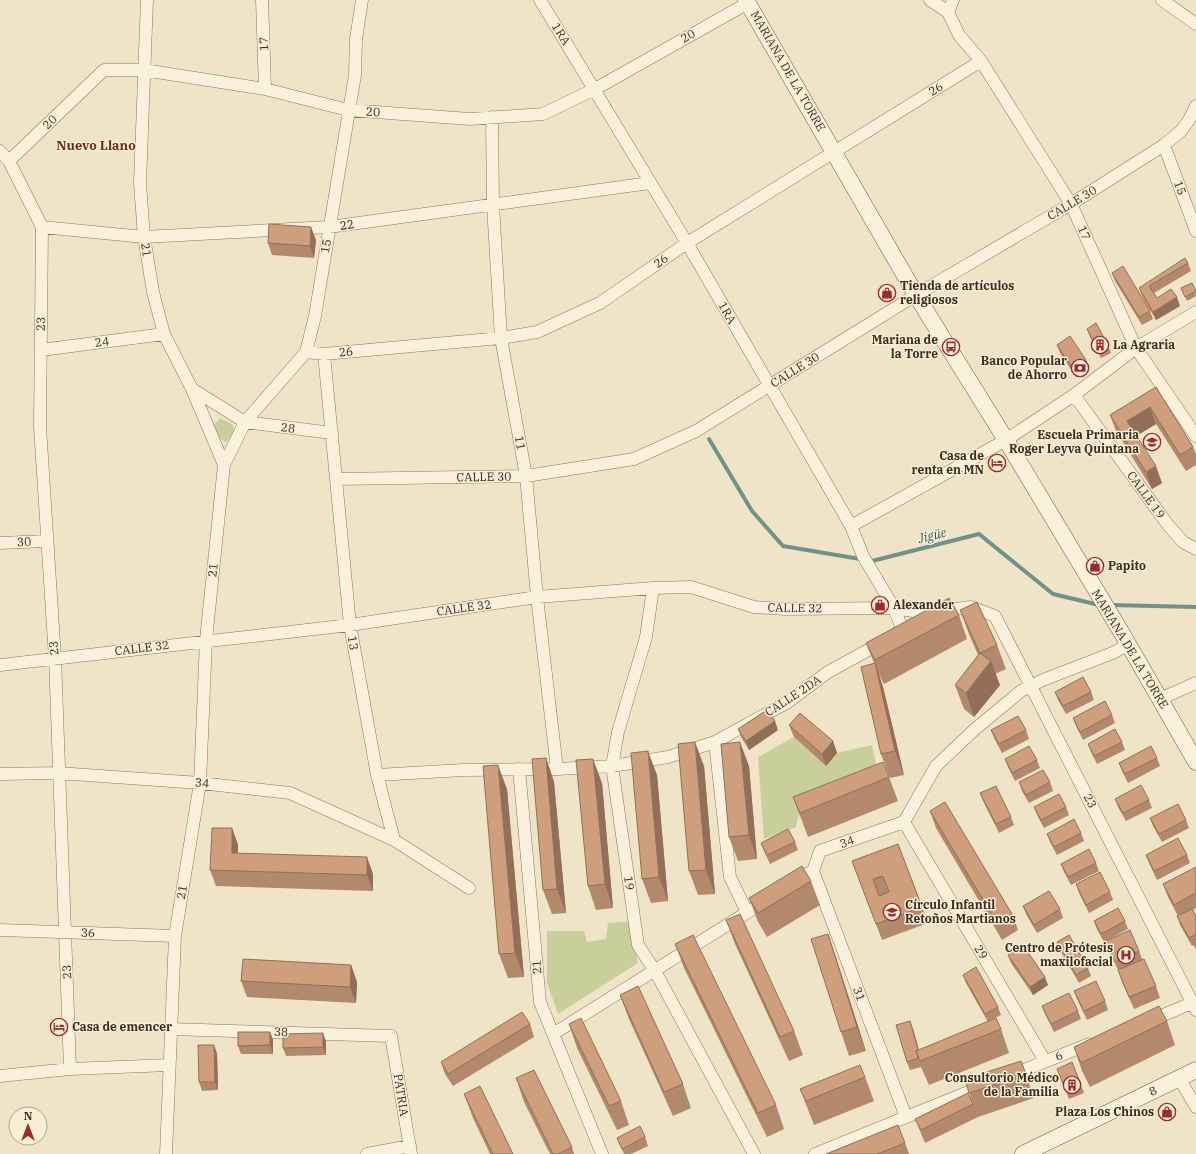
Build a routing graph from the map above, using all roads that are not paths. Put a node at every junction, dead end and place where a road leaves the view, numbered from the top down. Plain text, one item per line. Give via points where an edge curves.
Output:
1 (147, 0) edge
2 (262, 0) edge
3 (362, 0) edge
4 (540, 0) edge
5 (930, 0) edge
6 (953, 0) edge
7 (1162, 0) edge
8 (747, 1) edge
9 (948, 12) junction
10 (1196, 24) edge
11 (981, 61) junction
12 (144, 70) junction
13 (265, 89) junction
14 (595, 89) junction
15 (1196, 106) edge
16 (348, 110) junction
17 (492, 116) junction
18 (1164, 145) junction
19 (0, 151) edge
20 (835, 152) junction
21 (9, 161) junction
22 (650, 183) junction
23 (1071, 204) junction
24 (493, 205) junction
25 (42, 227) junction
26 (329, 227) junction
27 (1196, 231) edge
28 (144, 237) junction
29 (687, 243) junction
30 (916, 295) junction
31 (1196, 312) edge
32 (164, 334) junction
33 (501, 338) junction
34 (1136, 348) junction
35 (40, 350) junction
36 (306, 352) junction
37 (324, 354) junction
38 (770, 385) junction
39 (192, 389) junction
40 (1074, 395) junction
41 (245, 422) junction
42 (332, 433) junction
43 (1196, 436) edge
44 (1006, 440) junction
45 (224, 465) junction
46 (526, 476) junction
47 (336, 479) junction
48 (851, 526) junction
49 (47, 541) junction
50 (0, 543) edge
51 (1196, 549) edge
52 (653, 588) junction
53 (537, 597) junction
54 (971, 606) joint
55 (894, 608) junction
56 (926, 613) junction
57 (350, 625) junction
58 (903, 631) junction
59 (206, 640) junction
60 (1128, 644) junction
61 (55, 658) junction
62 (0, 664) edge
63 (1196, 683) edge
64 (1032, 686) junction
65 (1160, 699) junction
66 (715, 742) junction
67 (1196, 762) edge
68 (612, 766) junction
69 (518, 769) junction
70 (557, 770) junction
71 (58, 773) junction
72 (0, 774) edge
73 (377, 775) junction
74 (200, 783) junction
75 (904, 822) junction
76 (394, 840) junction
77 (813, 871) junction
78 (469, 888) dead end
79 (747, 912) junction
80 (0, 930) edge
81 (66, 932) junction
82 (175, 936) junction
83 (654, 971) junction
84 (1194, 1007) edge
85 (1136, 1027) edge
86 (170, 1028) junction
87 (553, 1034) junction
88 (391, 1036) joint
89 (1101, 1040) edge
90 (1045, 1061) junction
91 (169, 1065) junction
92 (70, 1069) junction
93 (1196, 1070) edge
94 (0, 1076) edge
95 (1179, 1078) junction
96 (1196, 1106) edge
97 (906, 1117) junction
98 (411, 1150) edge
99 (166, 1154) edge
100 (367, 1154) edge
101 (602, 1154) edge
102 (754, 1154) edge
103 (815, 1154) edge
104 (1023, 1154) edge

1 - 12 street, 21
2 - 13 street, 17
3 - 16 street, 15 via 356,39 355,75
4 - 14 street, 1RA
5 - 9 street
6 - 9 street
7 - 10 street
8 - 14 street, 20
8 - 20 street, MARIANA DE LA TORRE
9 - 11 street, 17 via 959,35
11 - 20 street, 26
11 - 23 street, 17
12 - 13 street, 20
12 - 21 street, 20 via 104,70
12 - 28 street, 21 via 140,183
13 - 16 street, 20
14 - 17 street, 20 via 543,114
14 - 22 street, 1RA
15 - 18 street, CALLE 30 via 1181,131
16 - 17 street, 20 via 470,119
16 - 26 street, 15
17 - 24 street, 11
18 - 23 street, CALLE 30
18 - 27 street, 15
19 - 21 street
20 - 29 street, 26
20 - 30 street, MARIANA DE LA TORRE
21 - 25 street
22 - 24 street, 22
22 - 29 street, 1RA
23 - 30 street, CALLE 30
23 - 34 street, 17
24 - 26 street, 22
24 - 33 street, 11
25 - 28 street, 22
25 - 35 street, 23
26 - 28 street, 22
26 - 36 street, 15 via 315,316
28 - 32 street, 21 via 153,292
29 - 33 street, 26 via 600,303 537,332
29 - 38 street, 1RA
30 - 38 street, CALLE 30
30 - 44 street, MARIANA DE LA TORRE
31 - 34 street
32 - 35 street, 24
32 - 39 street, 21
33 - 37 street, 26
33 - 46 street, 11
34 - 40 street
34 - 43 street, 17
35 - 49 street, 23 via 40,427
36 - 37 street, 26
36 - 41 street, 15
37 - 42 street, 13
38 - 46 street, CALLE 30 via 696,431 634,459
38 - 48 street, 1RA
39 - 41 street
39 - 45 street, 21
40 - 44 street
40 - 51 street, CALLE 19 via 1168,525 1183,542
41 - 42 street, 28
41 - 45 street, 15
42 - 47 street, 13
44 - 48 street
44 - 60 street, MARIANA DE LA TORRE
45 - 59 street, 21
46 - 47 street, CALLE 30
46 - 53 street, 11
47 - 57 street, 13
48 - 55 street, 1RA via 866,561
49 - 50 street, 30
49 - 61 street, 23
52 - 53 street, CALLE 32
52 - 55 street, CALLE 32 via 691,587 769,608
52 - 68 street, 19 via 646,637 618,732
53 - 57 street, CALLE 32
53 - 70 street, 11
54 - 56 street, CALLE 2DA
54 - 64 street, 23 via 995,616
55 - 56 street, CALLE 32
55 - 58 street, 1RA
56 - 58 street, CALLE 2DA
57 - 59 street, CALLE 32
57 - 73 street, 13
58 - 66 street, CALLE 2DA via 828,672 788,702
59 - 61 street, CALLE 32
59 - 74 street, 21
60 - 64 street via 1115,652
60 - 65 street, MARIANA DE LA TORRE
61 - 62 street, CALLE 32
61 - 71 street, 23
63 - 65 street
64 - 75 street via 1021,691 974,730 936,766
64 - 84 street, 23
65 - 67 street, MARIANA DE LA TORRE
66 - 68 street, CALLE 2DA via 668,757
66 - 79 street via 730,877
68 - 70 street, CALLE 2DA
68 - 83 street, 19 via 638,944
69 - 70 street, CALLE 2DA
69 - 73 street, CALLE 2DA
69 - 87 street, 21 via 540,1002
71 - 72 street, 34
71 - 74 street, 34
71 - 81 street, 23
73 - 76 street, 13
74 - 76 street, 34 via 290,793
74 - 82 street, 21
75 - 77 street, 34 via 820,851
75 - 90 street, 29
76 - 78 street
77 - 79 street
77 - 97 street, 31
79 - 83 street
80 - 81 street, 36
81 - 82 street, 36
81 - 92 street, 23
82 - 86 street, 21
83 - 87 street
83 - 102 street, 19
84 - 85 street
86 - 88 street, 38
86 - 91 street, 21
87 - 101 street, 21
88 - 98 street, PATRIA
89 - 90 street, 6
90 - 97 street, 6
91 - 92 street
91 - 99 street, 21
92 - 94 street
93 - 95 street, 8
95 - 96 street
95 - 104 street, 8
97 - 103 street, 6
98 - 100 street

